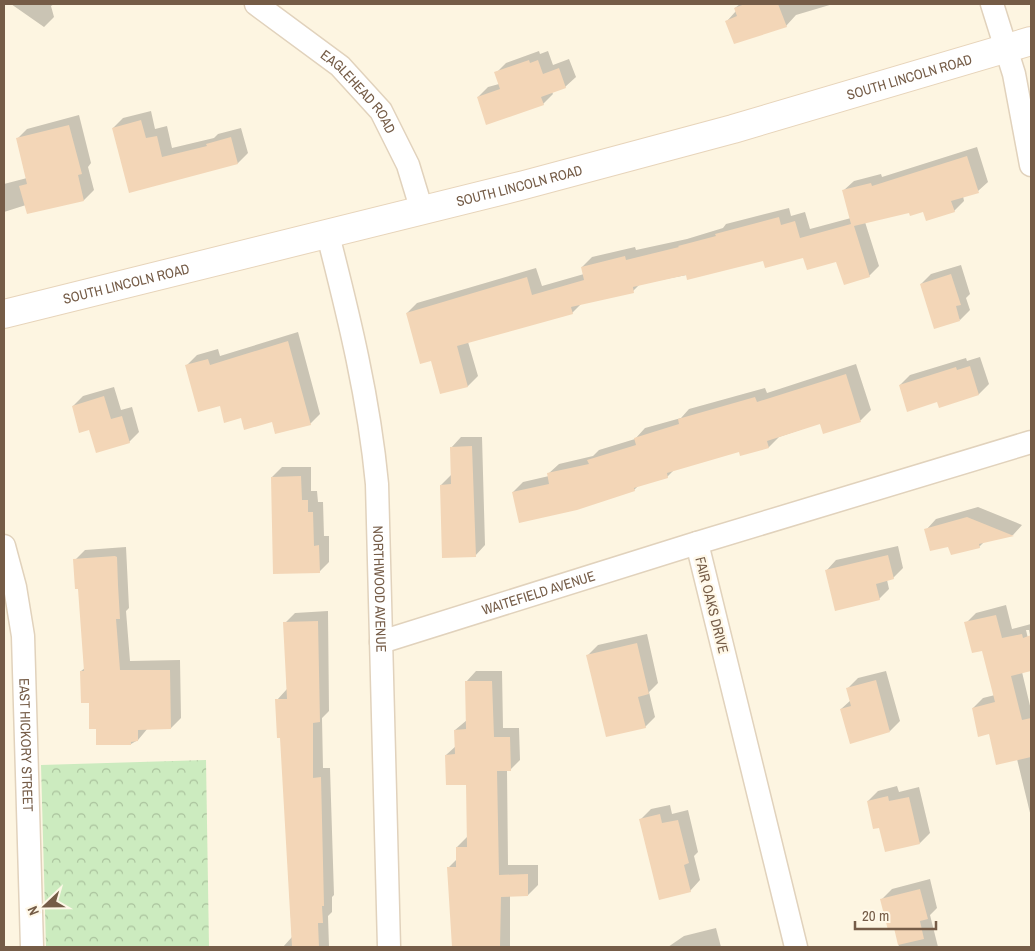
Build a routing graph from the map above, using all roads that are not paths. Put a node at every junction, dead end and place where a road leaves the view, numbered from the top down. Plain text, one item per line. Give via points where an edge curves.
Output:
1 (256, 4) edge
2 (992, 4) edge
3 (1019, 45) edge
4 (1031, 165) edge
5 (422, 211) junction
6 (328, 235) junction
7 (4, 314) edge
8 (1031, 442) edge
9 (697, 544) junction
10 (4, 546) edge
11 (380, 642) junction
12 (32, 947) edge
13 (389, 947) edge
14 (796, 947) edge

1 - 5 street, EAGLEHEAD ROAD via 340,66 381,111 408,165
2 - 3 street
3 - 4 street via 1014,74
3 - 5 street, SOUTH LINCOLN ROAD via 733,129
5 - 6 street, SOUTH LINCOLN ROAD
6 - 7 street, SOUTH LINCOLN ROAD
6 - 11 street, NORTHWOOD AVENUE via 372,431 377,484
8 - 9 street, FAIR OAKS DRIVE
9 - 11 street, WAITEFIELD AVENUE
9 - 14 street, FAIR OAKS DRIVE
10 - 12 street, EAST HICKORY STREET via 23,636
11 - 13 street, NORTHWOOD AVENUE

